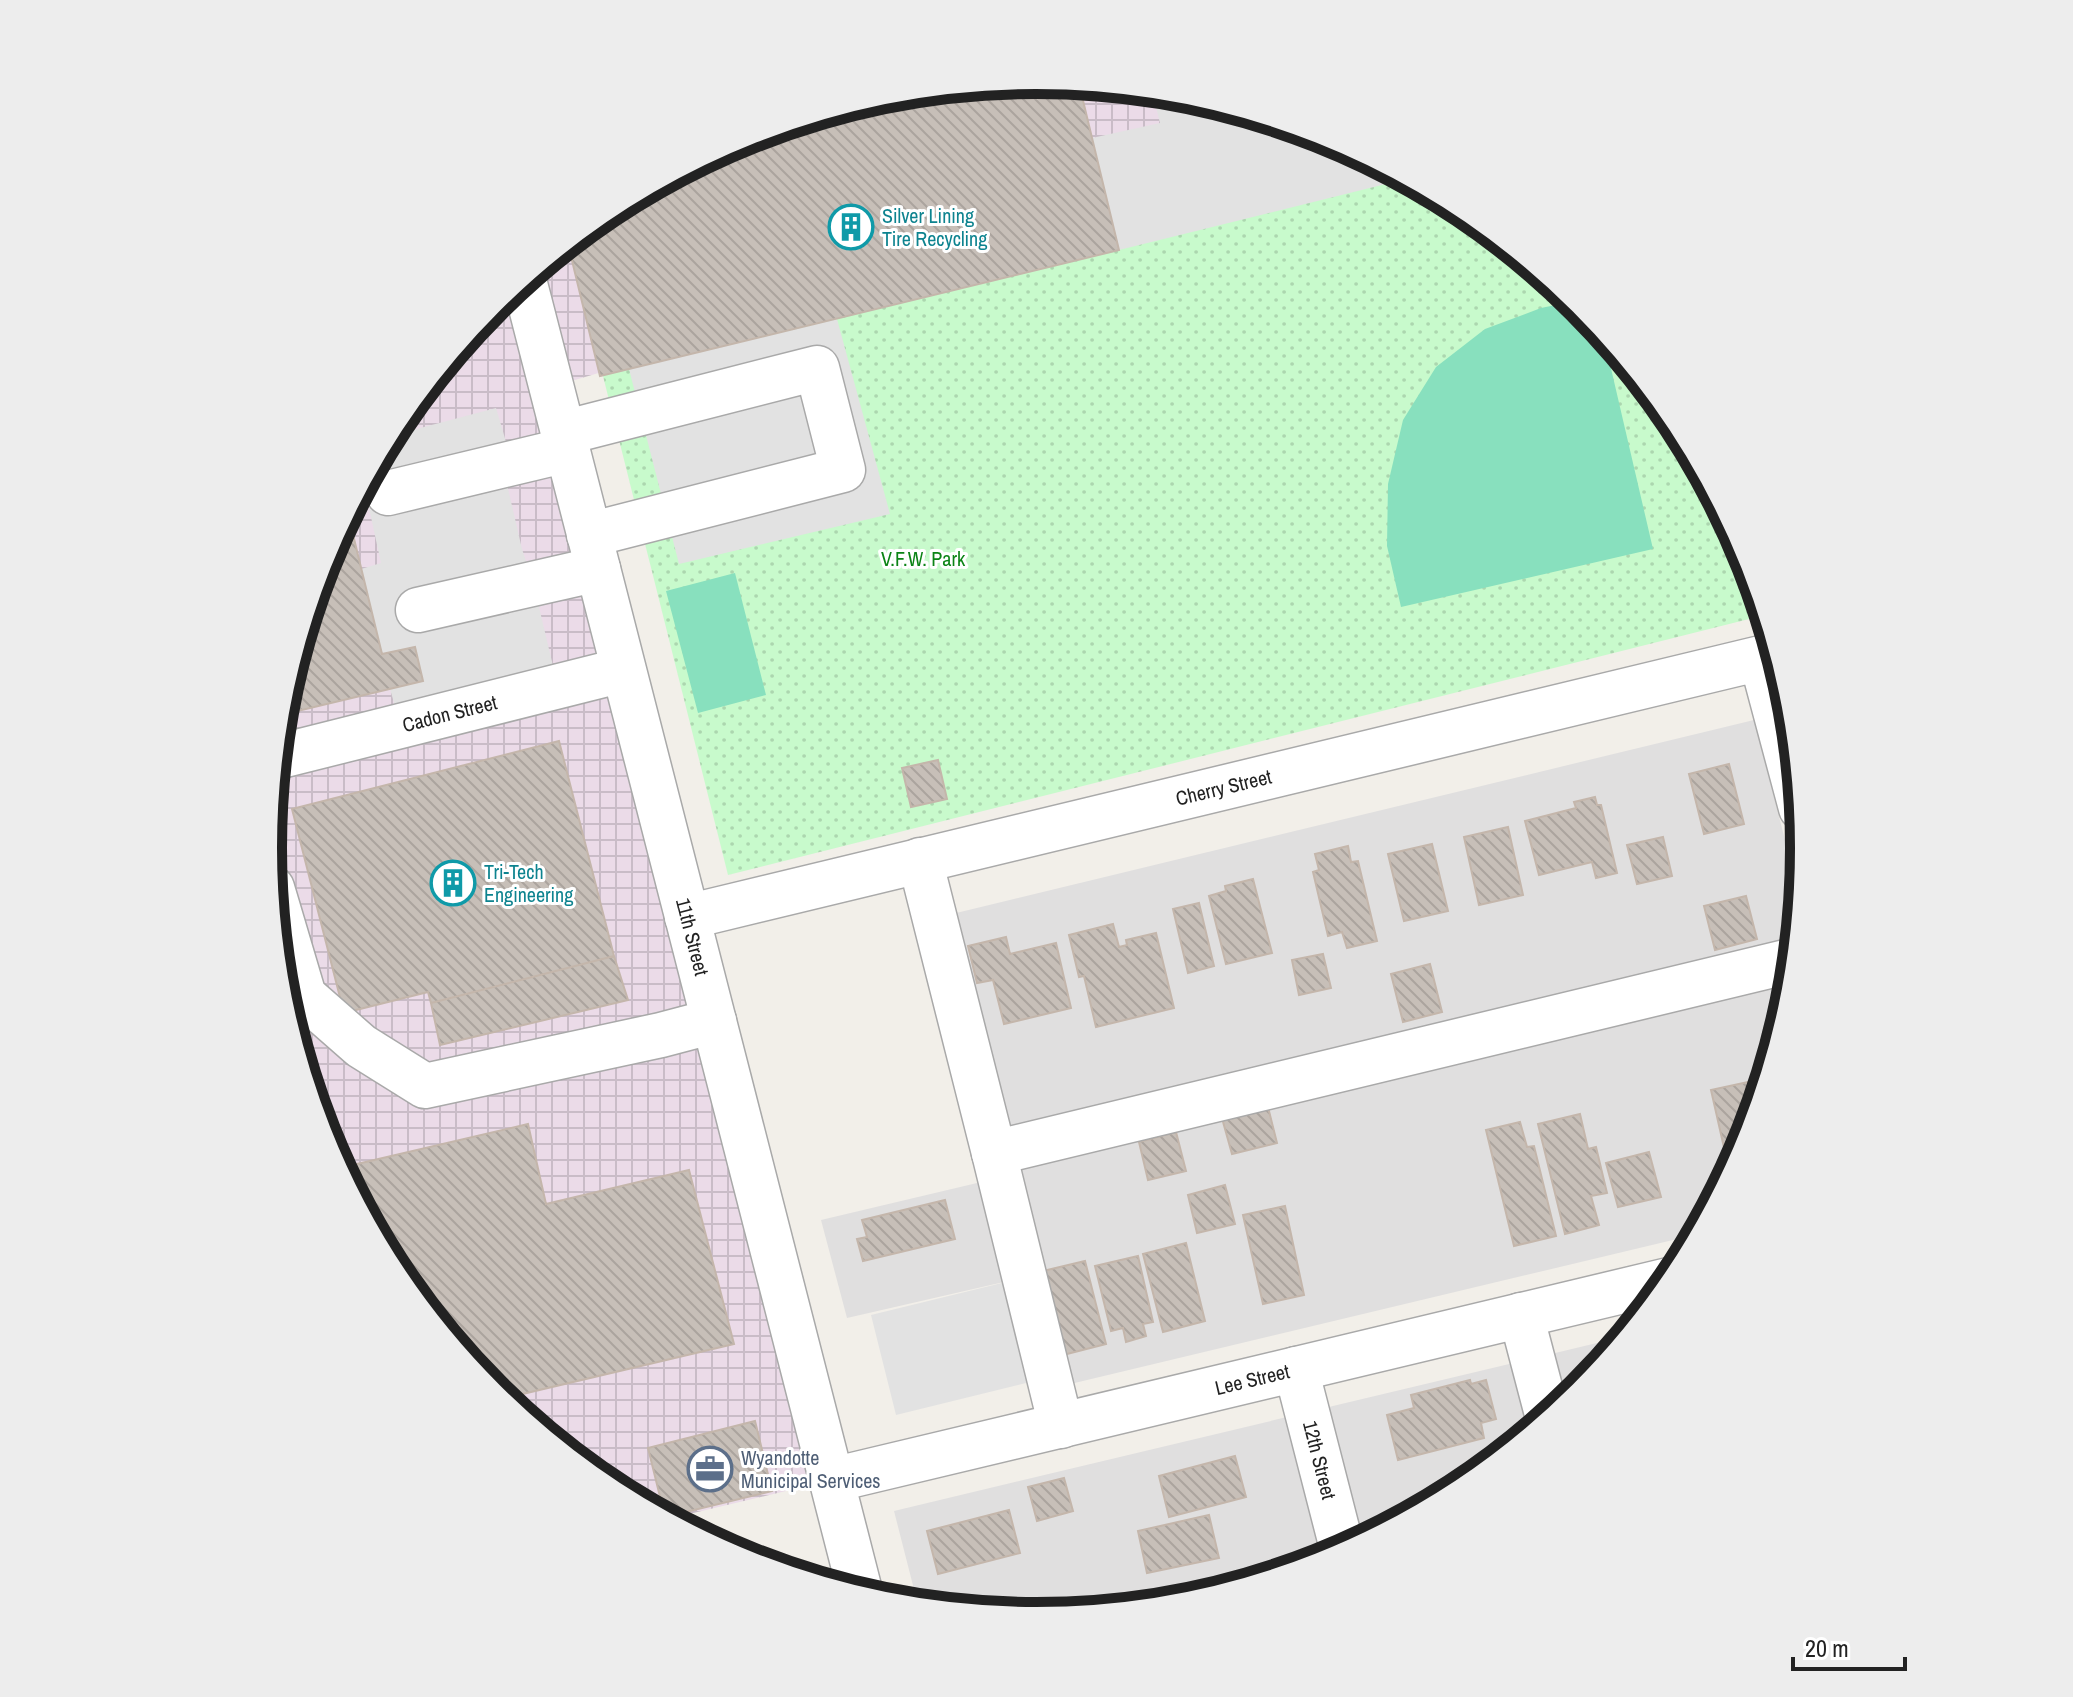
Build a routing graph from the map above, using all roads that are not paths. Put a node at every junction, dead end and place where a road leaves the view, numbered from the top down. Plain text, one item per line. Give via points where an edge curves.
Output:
1 (527, 292) edge
2 (565, 441) junction
3 (388, 493) dead end
4 (593, 552) junction
5 (418, 610) dead end
6 (623, 670) junction
7 (1784, 745) edge
8 (288, 754) edge
9 (920, 860) junction
10 (687, 917) junction
11 (287, 940) edge
12 (1782, 963) edge
13 (714, 1021) junction
14 (994, 1153) junction
15 (1653, 1284) edge
16 (1521, 1315) junction
17 (1296, 1369) junction
18 (1545, 1406) edge
19 (1061, 1426) junction
20 (832, 1480) junction
21 (1340, 1539) edge
22 (858, 1581) edge

1 - 2 street, 11th Street
2 - 3 street
2 - 4 street, 11th Street
2 - 4 street via 817,368 843,470
4 - 5 street
4 - 6 street, 11th Street
6 - 8 street, Cadon Street
6 - 10 street, 11th Street
7 - 9 street, Cherry Street via 1761,658
9 - 10 street, Cherry Street
9 - 14 street
10 - 13 street, 11th Street
11 - 13 street via 304,996 361,1046 425,1086
12 - 14 street
13 - 20 street, 11th Street
14 - 19 street
15 - 16 street, Lee Street
16 - 17 street, Lee Street
16 - 18 street
17 - 19 street, Lee Street
17 - 21 street, 12th Street
19 - 20 street, Lee Street
20 - 22 street, 11th Street

